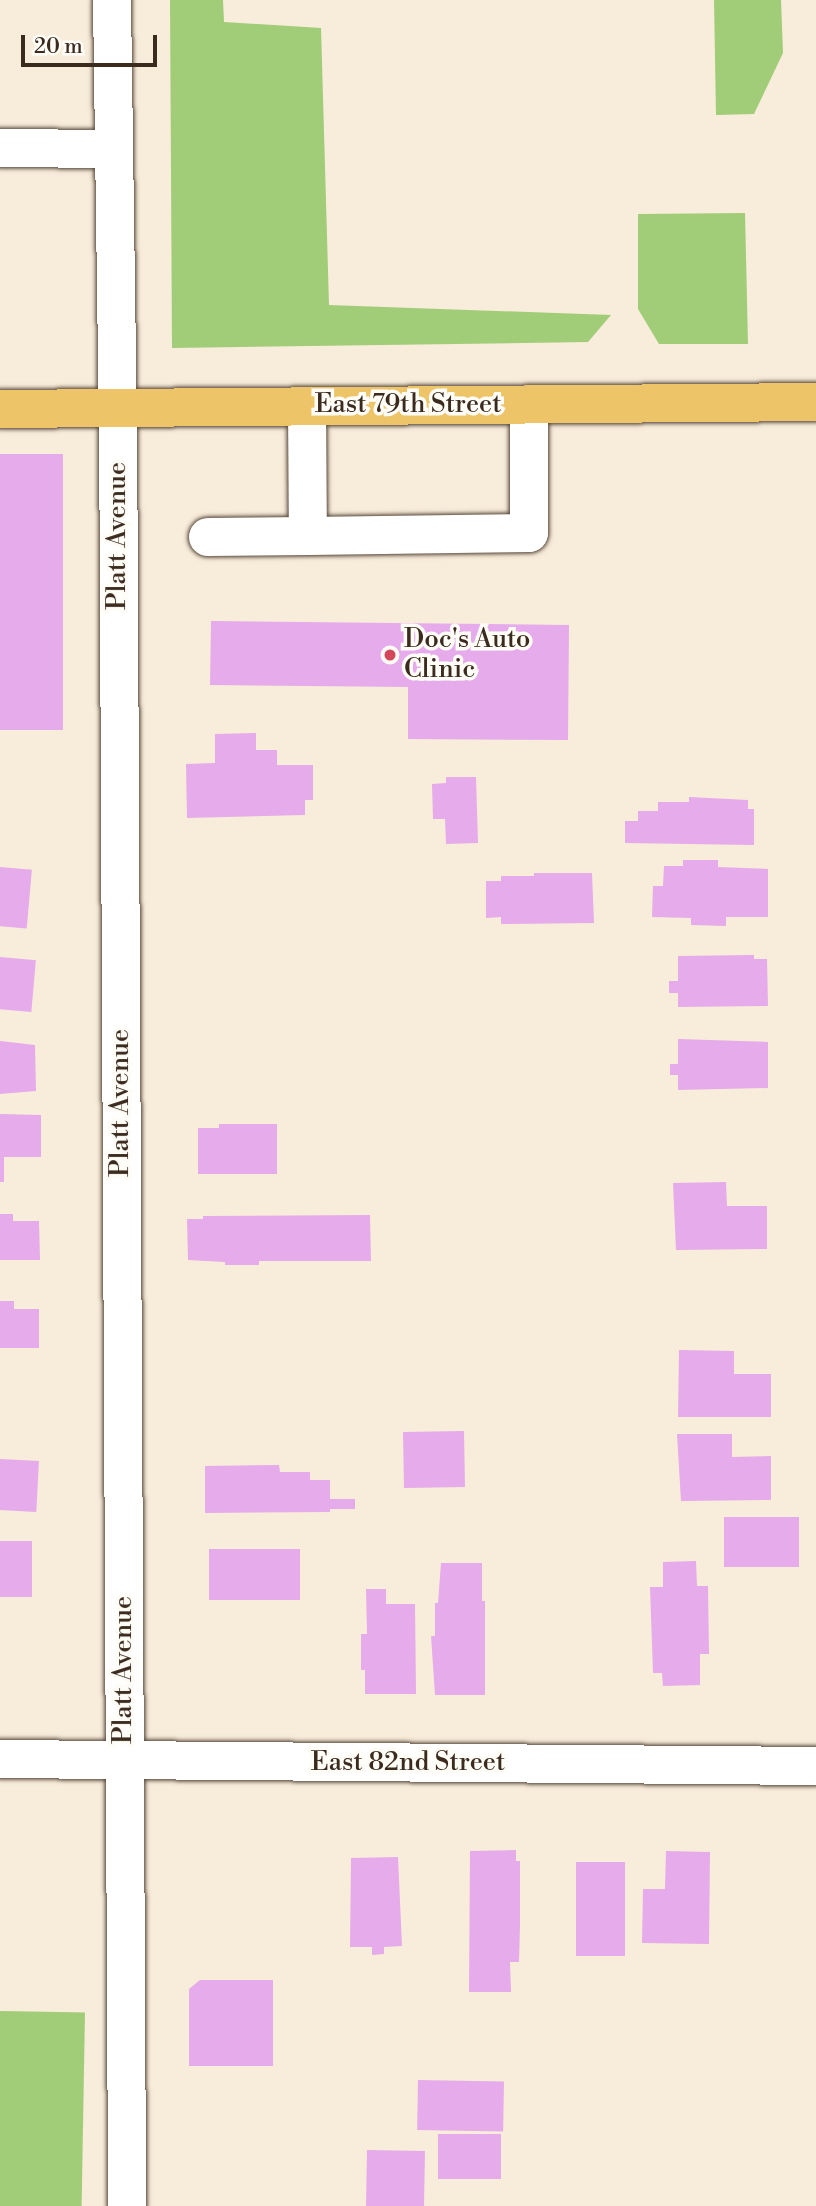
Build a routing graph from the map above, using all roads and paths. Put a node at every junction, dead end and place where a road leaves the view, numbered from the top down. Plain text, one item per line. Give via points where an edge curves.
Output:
1 (112, 0) edge
2 (0, 148) edge
3 (114, 149) junction
4 (816, 402) edge
5 (528, 404) junction
6 (307, 406) junction
7 (0, 408) edge
8 (118, 408) junction
9 (309, 536) junction
10 (208, 537) dead end
11 (0, 1759) edge
12 (124, 1760) junction
13 (816, 1766) edge
14 (127, 2206) edge

1 - 3 street, Platt Avenue
2 - 3 street
3 - 8 street, Platt Avenue
4 - 5 main road, East 79th Street
5 - 6 main road, East 79th Street
5 - 9 street via 528,533
6 - 8 main road, East 79th Street
6 - 9 street
7 - 8 main road, East 79th Street
8 - 12 street, Platt Avenue
9 - 10 street
11 - 12 street, East 82nd Street
12 - 13 street, East 82nd Street
12 - 14 street, Platt Avenue

